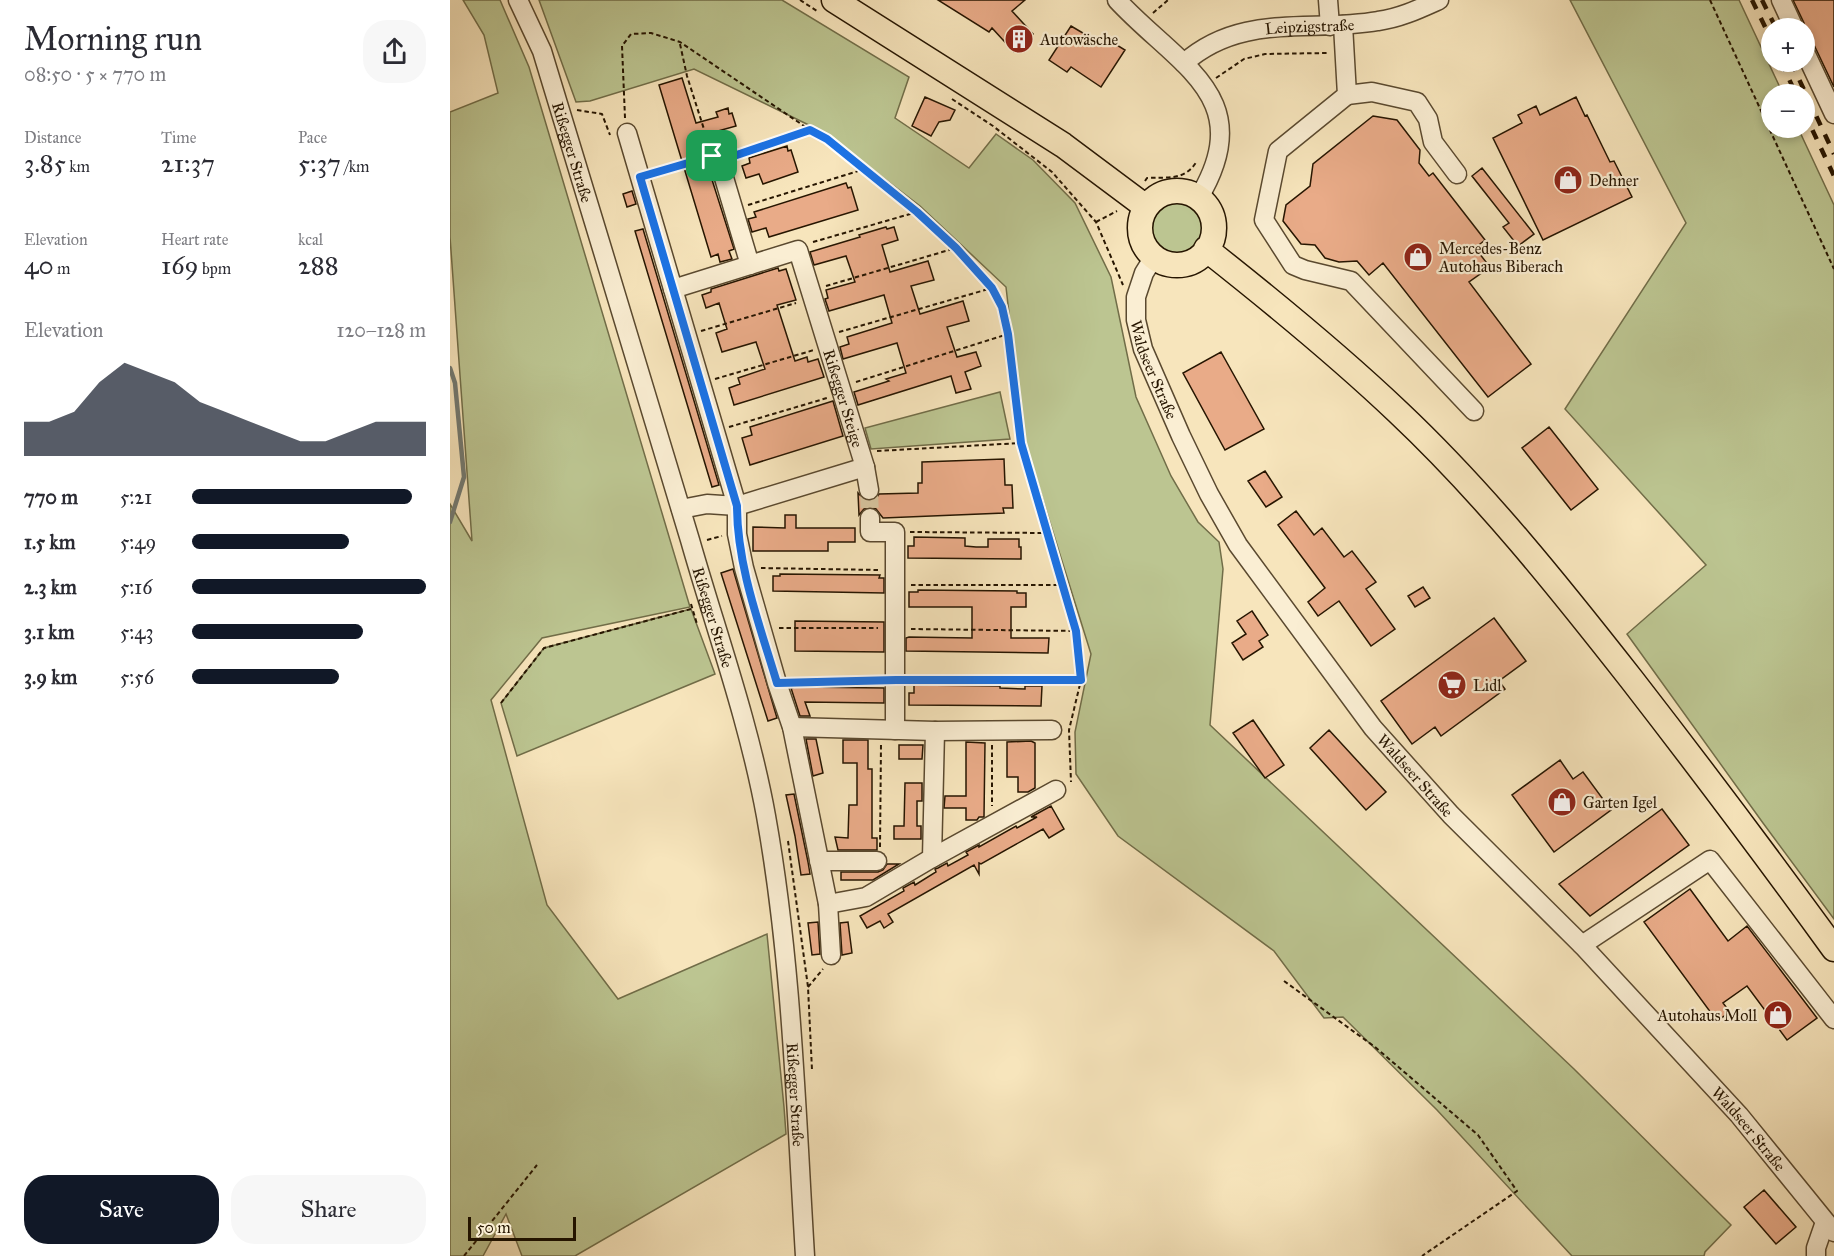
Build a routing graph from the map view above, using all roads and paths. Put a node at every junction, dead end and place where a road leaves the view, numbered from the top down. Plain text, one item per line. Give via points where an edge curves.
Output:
1 (518, 0) edge
2 (800, 0) edge
3 (1117, 0) edge
4 (1328, 0) edge
5 (1439, 0) edge
6 (1710, 0) edge
7 (1781, 0) edge
8 (827, 6) edge
9 (1789, 18) edge
10 (1336, 25) junction
11 (680, 42) junction
12 (1184, 63) junction
13 (1814, 72) edge
14 (945, 95) dead end
15 (1347, 95) junction
16 (571, 109) dead end
17 (1834, 114) edge
18 (810, 130) junction
19 (619, 134) junction
20 (719, 161) joint
21 (866, 169) junction
22 (1457, 174) dead end
23 (640, 177) junction
24 (1198, 199) junction
25 (1146, 207) junction
26 (733, 210) junction
27 (917, 212) junction
28 (956, 248) junction
29 (1206, 249) junction
30 (798, 250) junction
31 (1154, 257) junction
32 (750, 266) junction
33 (1834, 269) edge
34 (992, 288) junction
35 (673, 289) junction
36 (812, 294) junction
37 (1136, 297) junction
38 (1008, 334) junction
39 (687, 335) junction
40 (827, 341) junction
41 (701, 383) junction
42 (842, 390) junction
43 (1474, 411) dead end
44 (715, 432) junction
45 (1021, 443) junction
46 (863, 459) junction
47 (869, 490) tunnel mouth
48 (737, 506) junction
49 (681, 509) junction
50 (870, 518) dead end
51 (896, 532) junction
52 (1047, 533) junction
53 (737, 534) junction
54 (702, 542) dead end
55 (744, 568) junction
56 (896, 578) junction
57 (1062, 585) junction
58 (699, 630) dead end
59 (1050, 631) dead end
60 (1076, 631) junction
61 (896, 680) junction
62 (1081, 680) junction
63 (777, 683) junction
64 (501, 703) dead end
65 (792, 727) junction
66 (889, 730) junction
67 (992, 730) junction
68 (1052, 730) dead end
69 (935, 731) junction
70 (1064, 787) joint
71 (992, 825) junction
72 (879, 855) joint
73 (932, 858) junction
74 (819, 861) junction
75 (828, 904) junction
76 (1582, 945) junction
77 (1834, 949) edge
78 (831, 955) joint
79 (1284, 981) dead end
80 (808, 987) dead end
81 (1834, 1018) edge
82 (537, 1165) dead end
83 (1829, 1227) edge
84 (464, 1256) edge
85 (805, 1256) edge
86 (1422, 1256) edge
87 (1816, 1256) edge

1 - 49 street, Rißegger Straße via 542,51
2 - 8 path
3 - 12 street
4 - 10 street
5 - 10 street, Leipzigstraße via 1406,15
6 - 33 path
7 - 9 street
8 - 25 main road via 1063,145
10 - 12 street, Leipzigstraße via 1237,33 1201,49
10 - 15 street
11 - 18 path
11 - 19 path via 651,33 631,34 622,46
11 - 23 path via 712,156
12 - 24 street via 1205,86 1219,115 1221,131 1216,162
13 - 17 street
14 - 37 path via 1052,172 1096,222 1124,286
15 - 22 street via 1372,92 1417,102 1428,119 1433,142
15 - 43 street via 1278,151 1264,220 1293,264 1351,281
16 - 19 path via 602,114
18 - 20 path
18 - 21 path
19 - 23 street
20 - 26 street
21 - 26 path
21 - 27 path
23 - 35 street
24 - 25 main road via 1178,191 1155,198
24 - 29 main road via 1213,220
25 - 31 main road via 1139,230 1142,242
26 - 32 street
27 - 28 path
27 - 30 path via 803,245
28 - 34 path
28 - 36 path
29 - 31 main road via 1193,261 1181,265
29 - 77 main road via 1302,325 1399,412 1544,569 1744,824
30 - 32 street
30 - 36 street, Rißegger Steige
31 - 37 street, Waldseer Straße
32 - 35 street
34 - 38 path via 1002,307
34 - 40 path
35 - 39 street
36 - 39 path
36 - 40 street, Rißegger Steige
37 - 76 street, Waldseer Straße via 1136,320 1143,349 1199,475 1238,545 1373,728 1451,815
38 - 42 path
38 - 45 path
39 - 41 street
40 - 41 path
40 - 42 street, Rißegger Steige
41 - 44 street
42 - 44 path
42 - 46 street, Rißegger Steige
44 - 48 street
45 - 46 path
45 - 52 path
46 - 47 street
46 - 48 street, Rißegger Steige
48 - 49 street, Rißegger Steige via 707,504
48 - 53 street
49 - 85 street, Rißegger Straße via 753,755 770,842 789,993
50 - 51 street via 870,532
51 - 52 path
51 - 56 street
52 - 57 path
53 - 54 path
53 - 55 street
55 - 56 path
55 - 63 street
56 - 57 path
56 - 61 street
57 - 60 path
58 - 64 path via 691,609 544,648
59 - 60 path
60 - 62 path
61 - 62 path
61 - 63 path
61 - 66 street
62 - 70 path via 1069,730
63 - 65 street
65 - 66 street
65 - 74 street
66 - 69 street
66 - 72 path
67 - 68 street
67 - 69 street
67 - 71 path
69 - 73 street
70 - 71 street
71 - 73 street
72 - 74 street
73 - 75 street via 866,897
74 - 75 street
75 - 78 street
76 - 81 street via 1710,860
76 - 83 street, Waldseer Straße via 1739,1115
78 - 80 path
79 - 86 path via 1376,1047 1478,1136 1517,1191
82 - 84 path
83 - 87 street, Waldseer Straße via 1816,1248

